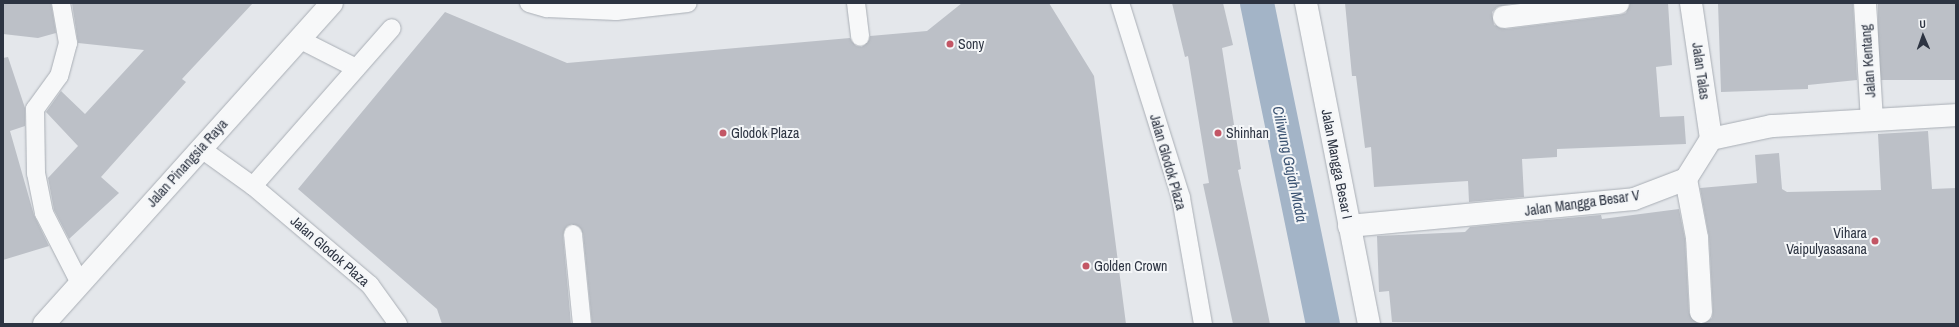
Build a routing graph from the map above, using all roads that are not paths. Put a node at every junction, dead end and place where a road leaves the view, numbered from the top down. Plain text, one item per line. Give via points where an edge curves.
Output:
1 (61, 3) edge
2 (332, 3) edge
3 (529, 3) edge
4 (688, 3) edge
5 (856, 3) edge
6 (1120, 3) edge
7 (1306, 3) edge
8 (1618, 3) edge
9 (1691, 3) edge
10 (1865, 3) edge
11 (588, 7) edge
12 (616, 7) edge
13 (1504, 17) dead end
14 (392, 28) dead end
15 (860, 37) dead end
16 (299, 39) junction
17 (356, 68) junction
18 (1956, 115) edge
19 (1872, 120) junction
20 (1711, 139) junction
21 (200, 148) junction
22 (1686, 179) junction
23 (254, 186) junction
24 (1349, 226) junction
25 (573, 234) dead end
26 (80, 283) junction
27 (1701, 312) dead end
28 (44, 324) edge
29 (398, 324) edge
30 (582, 324) edge
31 (1203, 324) edge
32 (1369, 324) edge

1 - 26 lane via 67,48 59,76 36,108 36,173 44,213
2 - 16 street, Jalan Pinangsia Raya
3 - 11 lane via 547,8
4 - 12 lane
5 - 15 lane
6 - 31 lane, Jalan Glodok Plaza via 1181,198
7 - 24 street, Jalan Mangga Besar I
8 - 13 street
9 - 20 street, Jalan Talas
10 - 19 street, Jalan Kentang
11 - 12 lane
14 - 17 lane
16 - 17 lane
16 - 21 street, Jalan Pinangsia Raya
17 - 23 lane
18 - 19 street
19 - 20 street via 1772,126
20 - 22 street
21 - 23 lane, Jalan Glodok Plaza
21 - 26 street, Jalan Pinangsia Raya
22 - 24 street, Jalan Mangga Besar V via 1634,199
22 - 27 street via 1697,238
23 - 29 lane, Jalan Glodok Plaza via 370,285
24 - 32 street, Jalan Mangga Besar I
25 - 30 lane
26 - 28 street, Jalan Pinangsia Raya

